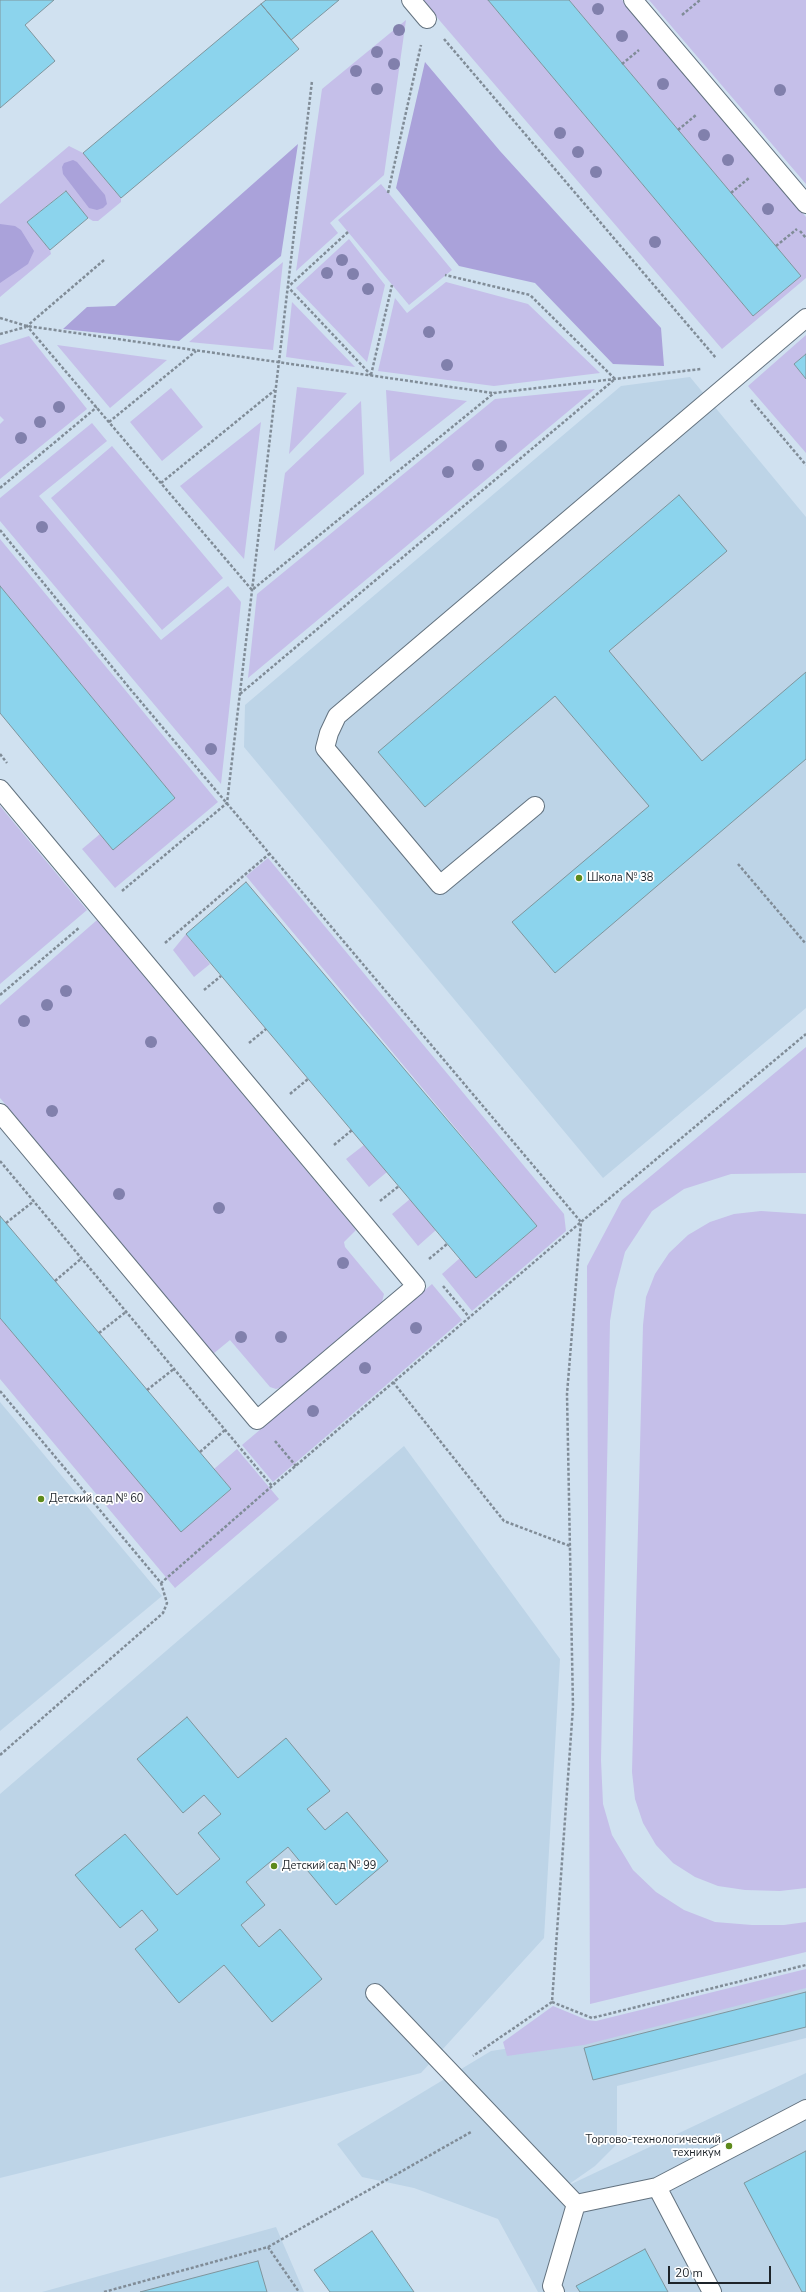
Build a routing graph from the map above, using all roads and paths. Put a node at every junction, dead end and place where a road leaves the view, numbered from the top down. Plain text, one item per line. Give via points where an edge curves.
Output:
1 (411, 0) edge
2 (633, 0) edge
3 (427, 19) junction
4 (644, 46) dead end
5 (622, 64) dead end
6 (312, 81) dead end
7 (388, 193) dead end
8 (806, 204) edge
9 (802, 224) dead end
10 (348, 232) dead end
11 (776, 246) dead end
12 (104, 260) dead end
13 (445, 276) dead end
14 (392, 285) dead end
15 (288, 287) junction
16 (0, 318) edge
17 (806, 318) edge
18 (26, 326) junction
19 (0, 334) edge
20 (196, 351) junction
21 (279, 362) junction
22 (728, 373) junction
23 (371, 375) junction
24 (615, 379) junction
25 (276, 389) junction
26 (494, 393) junction
27 (97, 407) junction
28 (109, 422) junction
29 (806, 465) edge
30 (161, 483) junction
31 (0, 488) edge
32 (0, 530) edge
33 (252, 590) junction
34 (240, 695) junction
35 (0, 789) edge
36 (227, 803) junction
37 (535, 806) dead end
38 (270, 854) junction
39 (738, 864) dead end
40 (806, 944) edge
41 (144, 960) junction
42 (221, 976) dead end
43 (199, 994) dead end
44 (266, 1029) dead end
45 (806, 1034) edge
46 (244, 1047) dead end
47 (308, 1079) dead end
48 (286, 1097) dead end
49 (0, 1113) edge
50 (352, 1130) dead end
51 (329, 1149) dead end
52 (0, 1162) edge
53 (57, 1181) junction
54 (399, 1186) dead end
55 (33, 1201) junction
56 (376, 1204) dead end
57 (581, 1222) junction
58 (6, 1223) dead end
59 (105, 1238) junction
60 (447, 1244) dead end
61 (81, 1259) junction
62 (424, 1263) dead end
63 (55, 1281) dead end
64 (150, 1292) junction
65 (126, 1312) junction
66 (99, 1333) dead end
67 (198, 1349) junction
68 (174, 1368) junction
69 (393, 1382) dead end
70 (147, 1390) dead end
71 (249, 1410) junction
72 (225, 1430) junction
73 (200, 1452) dead end
74 (272, 1486) dead end
75 (570, 1546) junction
76 (161, 1584) dead end
77 (0, 1755) edge
78 (806, 1965) edge
79 (375, 1993) dead end
80 (552, 2002) junction
81 (450, 2072) junction
82 (806, 2109) edge
83 (494, 2119) junction
84 (657, 2187) junction
85 (576, 2204) junction
86 (268, 2247) junction
87 (104, 2292) edge
88 (299, 2292) edge
89 (555, 2292) edge
90 (712, 2292) edge

1 - 3 lane
2 - 8 lane
3 - 7 path
3 - 22 path
4 - 5 path
6 - 15 path
9 - 11 path
10 - 15 path
12 - 18 path
13 - 24 path via 530,295
14 - 23 path
15 - 21 path
15 - 23 path
16 - 18 path
17 - 22 lane
18 - 19 path
18 - 20 path
18 - 27 path
20 - 21 path
20 - 28 path
21 - 23 path
21 - 25 path
22 - 24 path
22 - 29 path
22 - 37 lane via 337,716 329,733 325,748 440,885
23 - 26 path
24 - 26 path
24 - 34 path
25 - 30 path
25 - 33 path
26 - 33 path
27 - 28 path
27 - 31 path
28 - 30 path
30 - 33 path
32 - 36 path
33 - 34 path
34 - 36 path
35 - 41 lane
36 - 38 path
38 - 41 path
38 - 57 path
39 - 40 path
41 - 71 lane via 416,1286 257,1420
42 - 43 path
44 - 46 path
45 - 57 path
47 - 48 path
49 - 53 lane
50 - 51 path
52 - 55 path
53 - 55 path
53 - 59 lane
54 - 56 path
55 - 58 path
55 - 61 path
57 - 75 path via 567,1394
59 - 61 path
59 - 64 lane
60 - 62 path
61 - 63 path
61 - 65 path
64 - 65 path
64 - 67 lane
65 - 66 path
65 - 68 path
67 - 68 path
67 - 71 lane
68 - 70 path
68 - 72 path
69 - 75 path via 504,1521
71 - 72 path
72 - 73 path
72 - 74 path
75 - 80 path via 573,1707
76 - 77 path via 167,1603 162,1613
78 - 80 path via 592,2018
79 - 81 lane
80 - 81 path
81 - 83 lane
82 - 84 lane
83 - 85 lane
83 - 86 path
84 - 85 lane
84 - 90 lane
85 - 89 lane via 552,2286
86 - 87 path
86 - 88 path

